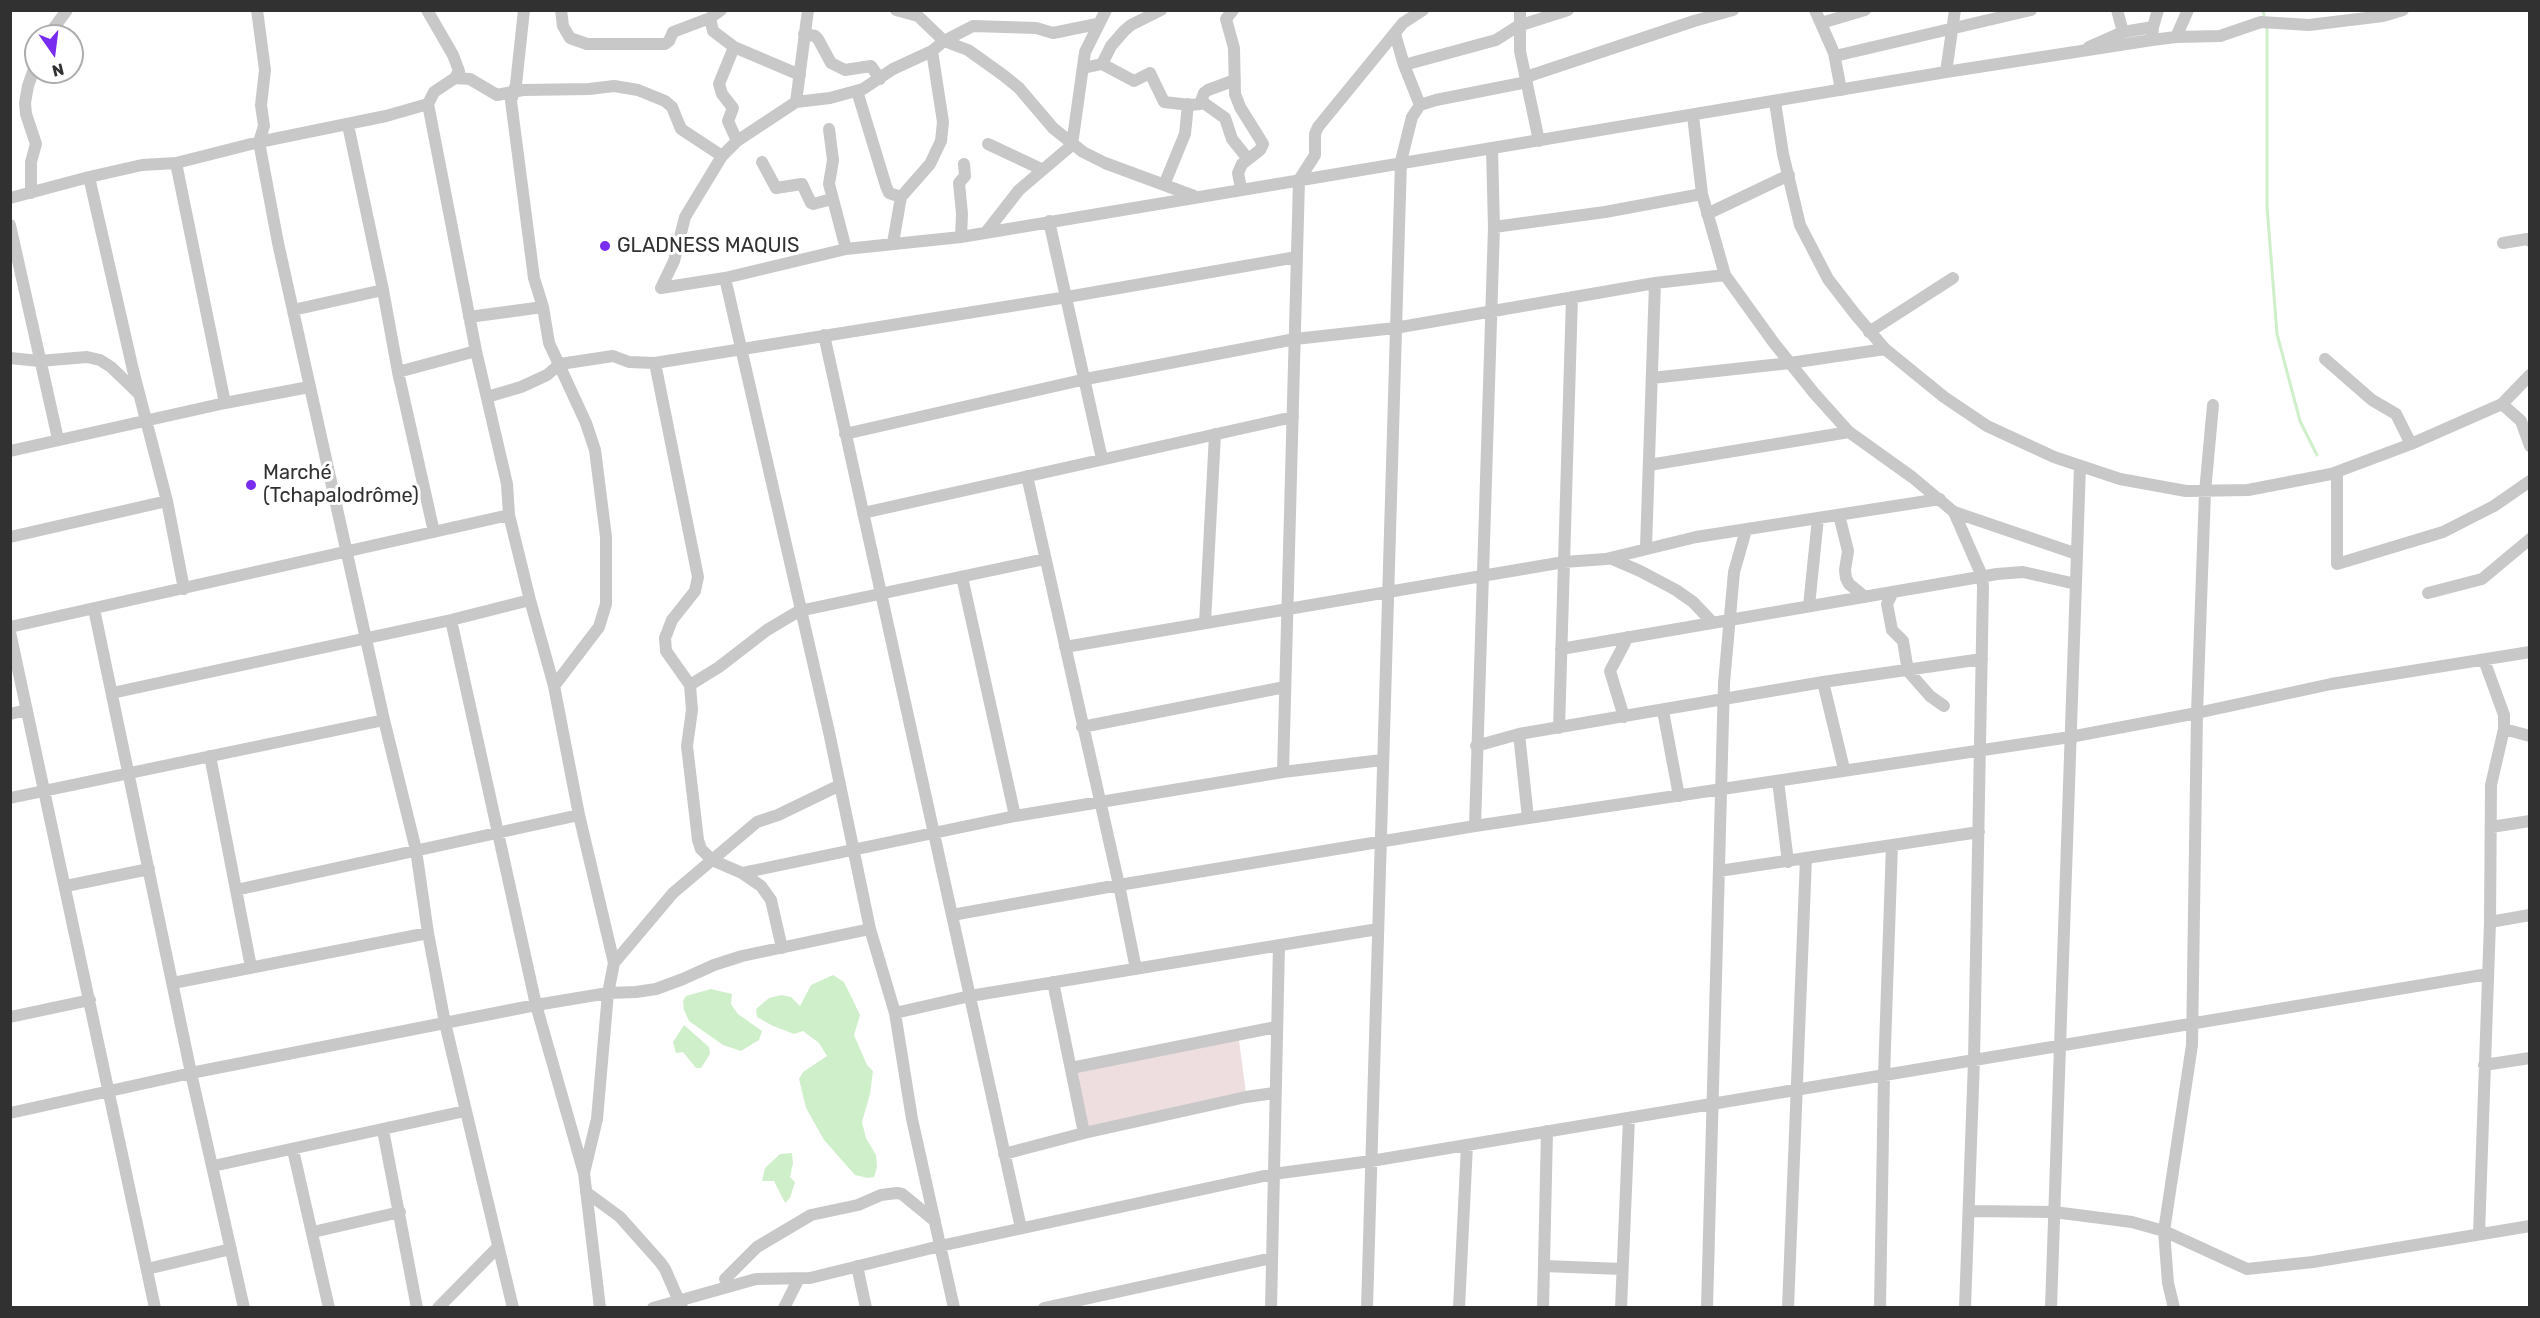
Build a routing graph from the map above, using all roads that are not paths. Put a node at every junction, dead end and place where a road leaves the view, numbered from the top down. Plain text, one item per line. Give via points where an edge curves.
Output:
1 (67, 10) edge
2 (257, 10) edge
3 (524, 10) edge
4 (561, 10) edge
5 (808, 10) edge
6 (896, 10) edge
7 (1106, 10) edge
8 (1161, 10) edge
9 (1233, 10) edge
10 (1423, 10) edge
11 (1520, 10) edge
12 (1568, 10) edge
13 (1732, 10) edge
14 (1815, 10) edge
15 (1865, 10) edge
16 (1955, 10) edge
17 (2031, 10) edge
18 (2117, 10) edge
19 (2158, 10) edge
20 (2188, 10) edge
21 (2403, 10) edge
22 (431, 12) edge
23 (2011, 13) edge
24 (716, 14) edge
25 (1821, 23) junction
26 (57, 24) edge
27 (1097, 24) junction
28 (1518, 26) junction
29 (1952, 29) junction
30 (2123, 32) junction
31 (804, 34) junction
32 (1395, 34) junction
33 (2152, 34) junction
34 (2176, 37) junction
35 (944, 41) junction
36 (734, 47) junction
37 (932, 51) junction
38 (2080, 52) junction
39 (1835, 56) junction
40 (1102, 64) junction
41 (1404, 65) junction
42 (1083, 68) junction
43 (1946, 72) junction
44 (800, 75) junction
45 (455, 78) junction
46 (880, 78) junction
47 (1235, 80) junction
48 (1527, 80) junction
49 (29, 84) edge
50 (1840, 90) junction
51 (857, 91) junction
52 (512, 92) junction
53 (1201, 101) junction
54 (796, 102) junction
55 (1775, 102) junction
56 (429, 104) junction
57 (1188, 104) junction
58 (1420, 105) junction
59 (1693, 116) junction
60 (348, 125) junction
61 (829, 129) dead end
62 (737, 141) junction
63 (1539, 141) junction
64 (259, 142) junction
65 (988, 144) dead end
66 (1072, 144) junction
67 (1492, 150) junction
68 (722, 156) junction
69 (1248, 159) junction
70 (1401, 161) junction
71 (762, 162) dead end
72 (176, 163) junction
73 (964, 164) dead end
74 (1041, 169) junction
75 (1789, 175) junction
76 (89, 177) junction
77 (1299, 180) junction
78 (1164, 186) junction
79 (1241, 188) junction
80 (32, 193) junction
81 (1702, 194) junction
82 (901, 197) junction
83 (1196, 197) junction
84 (10, 198) edge
85 (832, 199) junction
86 (1707, 214) junction
87 (1049, 221) junction
88 (10, 225) edge
89 (1494, 227) junction
90 (987, 231) junction
91 (961, 237) junction
92 (2529, 241) edge
93 (893, 243) junction
94 (2503, 243) dead end
95 (846, 249) junction
96 (1297, 257) junction
97 (1725, 275) junction
98 (724, 278) junction
99 (1953, 278) dead end
100 (1655, 284) junction
101 (383, 290) junction
102 (1067, 297) junction
103 (1572, 297) junction
104 (543, 307) junction
105 (293, 310) junction
106 (1491, 311) junction
107 (469, 317) junction
108 (1395, 328) junction
109 (1869, 332) junction
110 (824, 335) junction
111 (1295, 339) junction
112 (741, 349) junction
113 (1885, 349) junction
114 (476, 351) junction
115 (10, 358) edge
116 (2325, 359) dead end
117 (39, 361) junction
118 (655, 363) junction
119 (1790, 363) junction
120 (560, 364) junction
121 (398, 372) junction
122 (2529, 375) edge
123 (1652, 378) junction
124 (1086, 379) junction
125 (309, 387) junction
126 (140, 395) junction
127 (487, 397) junction
128 (225, 403) junction
129 (2502, 404) junction
130 (2213, 405) dead end
131 (1293, 417) junction
132 (147, 421) junction
133 (1849, 432) junction
134 (845, 434) junction
135 (1215, 434) junction
136 (58, 439) junction
137 (2411, 444) junction
138 (2529, 446) edge
139 (10, 451) edge
140 (1102, 459) junction
141 (1649, 465) junction
142 (2080, 466) junction
143 (2337, 472) junction
144 (1027, 476) junction
145 (2529, 481) edge
146 (2205, 492) junction
147 (1940, 499) junction
148 (167, 501) junction
149 (1954, 512) junction
150 (863, 513) junction
151 (509, 515) junction
152 (1839, 515) junction
153 (1818, 518) junction
154 (1746, 530) junction
155 (434, 532) junction
156 (10, 537) edge
157 (2529, 539) edge
158 (1646, 547) junction
159 (348, 553) junction
160 (2077, 554) junction
161 (1610, 558) junction
162 (1045, 559) junction
163 (1564, 562) junction
164 (1483, 576) junction
165 (1982, 576) junction
166 (962, 577) junction
167 (2076, 584) junction
168 (184, 589) junction
169 (1389, 592) junction
170 (1893, 592) junction
171 (2428, 593) dead end
172 (881, 594) junction
173 (1864, 597) junction
174 (530, 600) junction
175 (1809, 606) junction
176 (94, 609) junction
177 (1288, 609) junction
178 (800, 611) junction
179 (451, 620) junction
180 (1729, 620) junction
181 (1713, 622) junction
182 (1205, 623) junction
183 (10, 630) edge
184 (1628, 637) junction
185 (366, 638) junction
186 (1065, 647) junction
187 (1562, 649) junction
188 (2529, 652) edge
189 (1982, 659) junction
190 (2484, 660) junction
191 (1908, 671) junction
192 (1822, 682) junction
193 (690, 685) junction
194 (554, 686) junction
195 (1286, 687) junction
196 (112, 693) junction
197 (1724, 699) junction
198 (1944, 706) dead end
199 (27, 710) junction
200 (1663, 711) junction
201 (2197, 713) junction
202 (10, 714) edge
203 (1624, 717) junction
204 (384, 720) junction
205 (1082, 727) junction
206 (1559, 728) junction
207 (2504, 729) junction
208 (1519, 734) junction
209 (2070, 736) junction
210 (2529, 736) edge
211 (1476, 746) junction
212 (1981, 749) junction
213 (210, 756) junction
214 (1382, 760) junction
215 (1844, 769) junction
216 (1283, 772) junction
217 (128, 774) junction
218 (1778, 781) junction
219 (838, 786) junction
220 (1722, 790) junction
221 (46, 791) junction
222 (1679, 796) junction
223 (10, 798) edge
224 (1100, 802) junction
225 (579, 815) junction
226 (1014, 816) junction
227 (1528, 818) junction
228 (2529, 821) edge
229 (1475, 825) junction
230 (2491, 827) junction
231 (497, 832) junction
232 (935, 832) junction
233 (1978, 832) junction
234 (1380, 841) junction
235 (1892, 845) junction
236 (416, 850) junction
237 (853, 850) junction
238 (1806, 858) junction
239 (712, 860) junction
240 (1788, 862) junction
241 (148, 869) junction
242 (1719, 871) junction
243 (742, 873) junction
244 (1119, 885) junction
245 (66, 886) junction
246 (236, 890) junction
247 (952, 915) junction
248 (2529, 915) edge
249 (2490, 922) junction
250 (870, 929) junction
251 (1378, 929) junction
252 (428, 933) junction
253 (1279, 945) junction
254 (782, 948) junction
255 (614, 963) junction
256 (251, 967) junction
257 (1136, 969) junction
258 (2488, 974) junction
259 (1053, 982) junction
260 (172, 983) junction
261 (608, 993) junction
262 (970, 996) junction
263 (90, 1000) junction
264 (536, 1005) junction
265 (895, 1013) junction
266 (10, 1017) edge
267 (445, 1023) junction
268 (2193, 1023) junction
269 (1276, 1027) junction
270 (2060, 1046) junction
271 (2529, 1058) edge
272 (1974, 1060) junction
273 (2484, 1065) junction
274 (1071, 1068) junction
275 (191, 1073) junction
276 (1884, 1075) junction
277 (1797, 1090) junction
278 (110, 1091) junction
279 (1274, 1093) junction
280 (1712, 1104) junction
281 (465, 1111) junction
282 (10, 1113) edge
283 (1629, 1118) junction
284 (383, 1130) junction
285 (1547, 1131) junction
286 (1084, 1133) junction
287 (1467, 1145) junction
288 (293, 1150) junction
289 (1004, 1154) junction
290 (1371, 1161) junction
291 (213, 1166) junction
292 (584, 1173) junction
293 (1273, 1174) junction
294 (586, 1192) junction
295 (1970, 1211) junction
296 (400, 1212) junction
297 (2054, 1212) junction
298 (935, 1221) junction
299 (2529, 1226) edge
300 (1021, 1228) junction
301 (2164, 1231) junction
302 (313, 1232) junction
303 (2479, 1234) junction
304 (940, 1246) junction
305 (498, 1248) junction
306 (231, 1249) junction
307 (1272, 1258) junction
308 (856, 1266) junction
309 (1544, 1266) junction
310 (147, 1269) junction
311 (1622, 1269) junction
312 (725, 1279) dead end
313 (798, 1280) junction
314 (680, 1303) edge
315 (155, 1308) edge
316 (244, 1308) edge
317 (329, 1308) edge
318 (417, 1308) edge
319 (438, 1308) edge
320 (513, 1308) edge
321 (600, 1308) edge
322 (653, 1308) edge
323 (784, 1308) edge
324 (866, 1308) edge
325 (954, 1308) edge
326 (1044, 1308) edge
327 (1270, 1308) edge
328 (1367, 1308) edge
329 (1459, 1308) edge
330 (1544, 1308) edge
331 (1621, 1308) edge
332 (1707, 1308) edge
333 (1788, 1308) edge
334 (1880, 1308) edge
335 (1965, 1308) edge
336 (2051, 1308) edge
337 (2174, 1308) edge

1 - 26 street
2 - 64 street via 265,70 261,105 264,126
3 - 52 street
4 - 24 street via 562,26 570,38 587,44 665,44 673,32
5 - 31 street
6 - 35 street via 918,16
7 - 27 street
8 - 40 street via 1124,31
9 - 47 street via 1226,19 1234,48
10 - 32 street via 1403,23
11 - 28 street
12 - 28 street
13 - 48 street
14 - 25 street
15 - 25 street
16 - 29 street
17 - 23 street
18 - 30 street
19 - 33 street
20 - 34 street
21 - 34 street via 2309,25 2261,22 2220,36
22 - 45 street via 458,66
23 - 29 street
24 - 36 street via 713,31
25 - 39 street
27 - 35 street via 1053,33 1036,28 978,25
27 - 42 street via 1084,52
28 - 41 street via 1497,40
28 - 48 street
29 - 39 street
29 - 43 street
30 - 33 street
30 - 38 street
31 - 44 street
31 - 46 street via 818,39 831,63 845,70 871,66
32 - 41 street
32 - 77 street via 1318,128 1315,155
33 - 34 street
33 - 38 street
35 - 37 street
35 - 66 street via 968,50 1003,75
36 - 44 street
36 - 62 street via 719,84 733,108 728,121
37 - 46 street
37 - 82 street via 943,122 941,141 930,164
38 - 43 street
39 - 50 street
40 - 42 street
40 - 57 street via 1134,81 1150,74 1164,102
41 - 58 street
42 - 66 street
43 - 50 street
44 - 54 street
45 - 52 street via 470,79 497,95
45 - 56 street via 434,92
46 - 51 street
47 - 53 street via 1208,90
47 - 69 street via 1240,106 1263,144
48 - 58 street
48 - 63 street
49 - 80 street via 26,114 36,144
50 - 55 street
51 - 54 street
51 - 82 street via 889,194
52 - 68 street via 614,86 638,90 665,101 672,107 681,129
52 - 104 street via 534,278
53 - 57 street via 1198,105
53 - 69 street via 1225,118 1232,139
54 - 62 street
55 - 59 street
55 - 75 street
56 - 60 street
56 - 107 street
57 - 78 street via 1185,134
58 - 70 street via 1412,117
59 - 63 street
59 - 81 street
60 - 64 street
60 - 101 street
61 - 85 street
62 - 68 street
63 - 67 street
64 - 72 street
64 - 105 street
65 - 74 street
66 - 74 street
66 - 78 street via 1094,158
67 - 70 street
67 - 89 street
68 - 98 street via 685,217 674,261 661,288
69 - 79 street via 1238,173
70 - 77 street
70 - 108 street
71 - 85 street via 776,188 802,184 813,204
72 - 76 street via 142,165
72 - 128 street
73 - 91 street via 965,176 959,183
74 - 90 street
75 - 86 street
75 - 109 street via 1800,225 1828,279
76 - 80 street
76 - 126 street
77 - 79 street
77 - 96 street
78 - 83 street
79 - 83 street
80 - 84 street
81 - 86 street
81 - 89 street
82 - 93 street
83 - 87 street
85 - 95 street
86 - 97 street
87 - 90 street
87 - 102 street
88 - 117 street
89 - 106 street
90 - 91 street
91 - 93 street
92 - 94 street
93 - 95 street
95 - 98 street
96 - 102 street
96 - 111 street
97 - 100 street
97 - 119 street
98 - 112 street
99 - 109 street
100 - 103 street
100 - 123 street
101 - 105 street
101 - 121 street
102 - 110 street
102 - 124 street
103 - 106 street
103 - 163 street
104 - 107 street
104 - 120 street via 549,343
105 - 125 street
106 - 108 street
106 - 164 street
107 - 114 street
108 - 111 street
108 - 169 street
109 - 113 street
110 - 112 street
110 - 134 street
111 - 124 street
111 - 131 street
112 - 118 street
112 - 178 street
113 - 119 street
113 - 142 street via 1944,397 1988,426
114 - 121 street
114 - 127 street
115 - 117 street
116 - 137 street via 2372,400 2396,414
117 - 126 street via 87,357 100,360
117 - 136 street
118 - 120 street via 629,362 613,356
118 - 193 street via 698,577 695,591 672,620 665,638 666,651
119 - 123 street
119 - 133 street
120 - 127 street via 521,387
120 - 194 street via 595,450 606,537 606,604 599,627
121 - 155 street
122 - 129 street
123 - 141 street
124 - 134 street
124 - 140 street
125 - 128 street
125 - 159 street
126 - 132 street
127 - 151 street via 507,484
128 - 132 street
129 - 137 street
129 - 138 street via 2521,421
130 - 146 street
131 - 135 street
131 - 177 street
132 - 136 street
132 - 148 street
133 - 141 street
133 - 147 street
134 - 150 street
135 - 140 street
135 - 182 street
136 - 139 street
137 - 143 street
140 - 144 street
141 - 158 street
142 - 146 street via 2120,479
142 - 160 street
143 - 145 street via 2337,564 2444,532 2494,507
143 - 146 street via 2248,490
144 - 150 street
144 - 162 street
146 - 201 street
147 - 149 street
147 - 152 street
148 - 156 street
148 - 168 street
149 - 160 street
149 - 165 street
150 - 172 street
151 - 155 street
151 - 174 street
152 - 153 street
152 - 173 street via 1848,551 1846,578
153 - 154 street
153 - 175 street
154 - 158 street
154 - 180 street via 1734,572
155 - 159 street
157 - 171 street via 2482,579
158 - 161 street
159 - 168 street
159 - 185 street
160 - 167 street
161 - 163 street
161 - 181 street via 1676,590
162 - 166 street
162 - 186 street
163 - 164 street
163 - 187 street
164 - 169 street
164 - 211 street
165 - 167 street via 2023,572
165 - 170 street
165 - 189 street
166 - 172 street
166 - 226 street
167 - 209 street
168 - 176 street
169 - 177 street
169 - 214 street
170 - 173 street
170 - 191 street via 1887,604 1892,630 1903,641
172 - 178 street
172 - 232 street
173 - 175 street
174 - 179 street
174 - 194 street
175 - 180 street
176 - 183 street
176 - 196 street
177 - 182 street
177 - 195 street
178 - 193 street via 766,630
178 - 219 street
179 - 185 street
179 - 231 street
180 - 181 street
180 - 197 street
181 - 184 street
182 - 186 street
183 - 199 street
184 - 187 street
184 - 203 street via 1610,671
185 - 196 street
185 - 204 street
186 - 205 street
187 - 206 street
188 - 190 street
189 - 191 street
189 - 212 street
190 - 201 street via 2331,684
190 - 207 street via 2503,709
191 - 192 street
191 - 198 street
192 - 197 street
192 - 215 street
193 - 239 street via 692,710 687,746 693,811 698,840
194 - 225 street
195 - 205 street
195 - 216 street
196 - 217 street
197 - 200 street
197 - 220 street
199 - 202 street
199 - 221 street
200 - 203 street
200 - 222 street
201 - 209 street
201 - 268 street
203 - 206 street
204 - 213 street
204 - 236 street
205 - 224 street
206 - 208 street
207 - 210 street
207 - 230 street via 2491,785
208 - 211 street
208 - 227 street
209 - 212 street
209 - 270 street
211 - 229 street
212 - 215 street
212 - 233 street
213 - 217 street
213 - 246 street
214 - 216 street
214 - 234 street
215 - 218 street
216 - 224 street
217 - 221 street
217 - 241 street
218 - 220 street
218 - 240 street
219 - 237 street
219 - 239 street via 757,822
220 - 222 street
220 - 242 street
221 - 223 street
221 - 245 street
222 - 227 street
224 - 226 street
224 - 244 street
225 - 231 street
225 - 255 street
226 - 232 street
227 - 229 street
228 - 230 street
229 - 234 street
230 - 249 street
231 - 236 street
231 - 264 street
232 - 237 street
232 - 247 street
233 - 235 street
233 - 272 street
234 - 244 street
234 - 251 street
235 - 238 street
235 - 276 street
236 - 246 street
236 - 252 street
237 - 243 street
237 - 250 street
238 - 240 street
238 - 277 street
239 - 243 street
239 - 255 street via 673,893
240 - 242 street
241 - 245 street
241 - 260 street
242 - 280 street
243 - 254 street via 761,886 771,900
244 - 247 street
244 - 257 street
245 - 263 street
246 - 256 street
247 - 262 street
248 - 249 street
249 - 258 street
250 - 254 street
250 - 265 street
251 - 253 street
251 - 290 street
252 - 256 street
252 - 267 street
253 - 257 street
253 - 269 street
254 - 261 street via 714,964 656,989
255 - 261 street
256 - 260 street
257 - 259 street
258 - 268 street
258 - 273 street
259 - 262 street
259 - 274 street
260 - 275 street
261 - 264 street
261 - 292 street via 597,1119
262 - 265 street
262 - 289 street
263 - 266 street
263 - 278 street
264 - 267 street
264 - 292 street
265 - 298 street via 912,1119
267 - 275 street
267 - 281 street
268 - 270 street
268 - 301 street
269 - 274 street
269 - 279 street
270 - 272 street
270 - 297 street
271 - 273 street
272 - 276 street
272 - 295 street
273 - 303 street
274 - 286 street
275 - 278 street
275 - 291 street
276 - 277 street
276 - 334 street
277 - 280 street
277 - 333 street
278 - 282 street
278 - 310 street
279 - 286 street
279 - 293 street
280 - 283 street
280 - 332 street
281 - 284 street
281 - 305 street
283 - 285 street
283 - 311 street
284 - 288 street
284 - 296 street
285 - 287 street
285 - 309 street
286 - 289 street
287 - 290 street
287 - 329 street
288 - 291 street
288 - 302 street
289 - 300 street
290 - 293 street
290 - 328 street
291 - 306 street
292 - 294 street
293 - 300 street
293 - 307 street
294 - 314 street via 630,1227 665,1269
294 - 321 street
295 - 297 street
295 - 335 street
296 - 302 street
296 - 318 street
297 - 301 street via 2132,1222
297 - 336 street
298 - 304 street
298 - 312 street via 902,1194 881,1195 858,1205 811,1215 757,1247
299 - 303 street
300 - 304 street
301 - 303 street via 2247,1269
301 - 337 street
302 - 317 street
304 - 308 street
304 - 325 street
305 - 319 street
305 - 320 street
306 - 310 street
306 - 316 street
307 - 326 street
307 - 327 street
308 - 313 street
308 - 324 street
309 - 311 street
309 - 330 street
310 - 315 street
311 - 331 street
313 - 314 street via 756,1279
313 - 323 street
314 - 322 street

